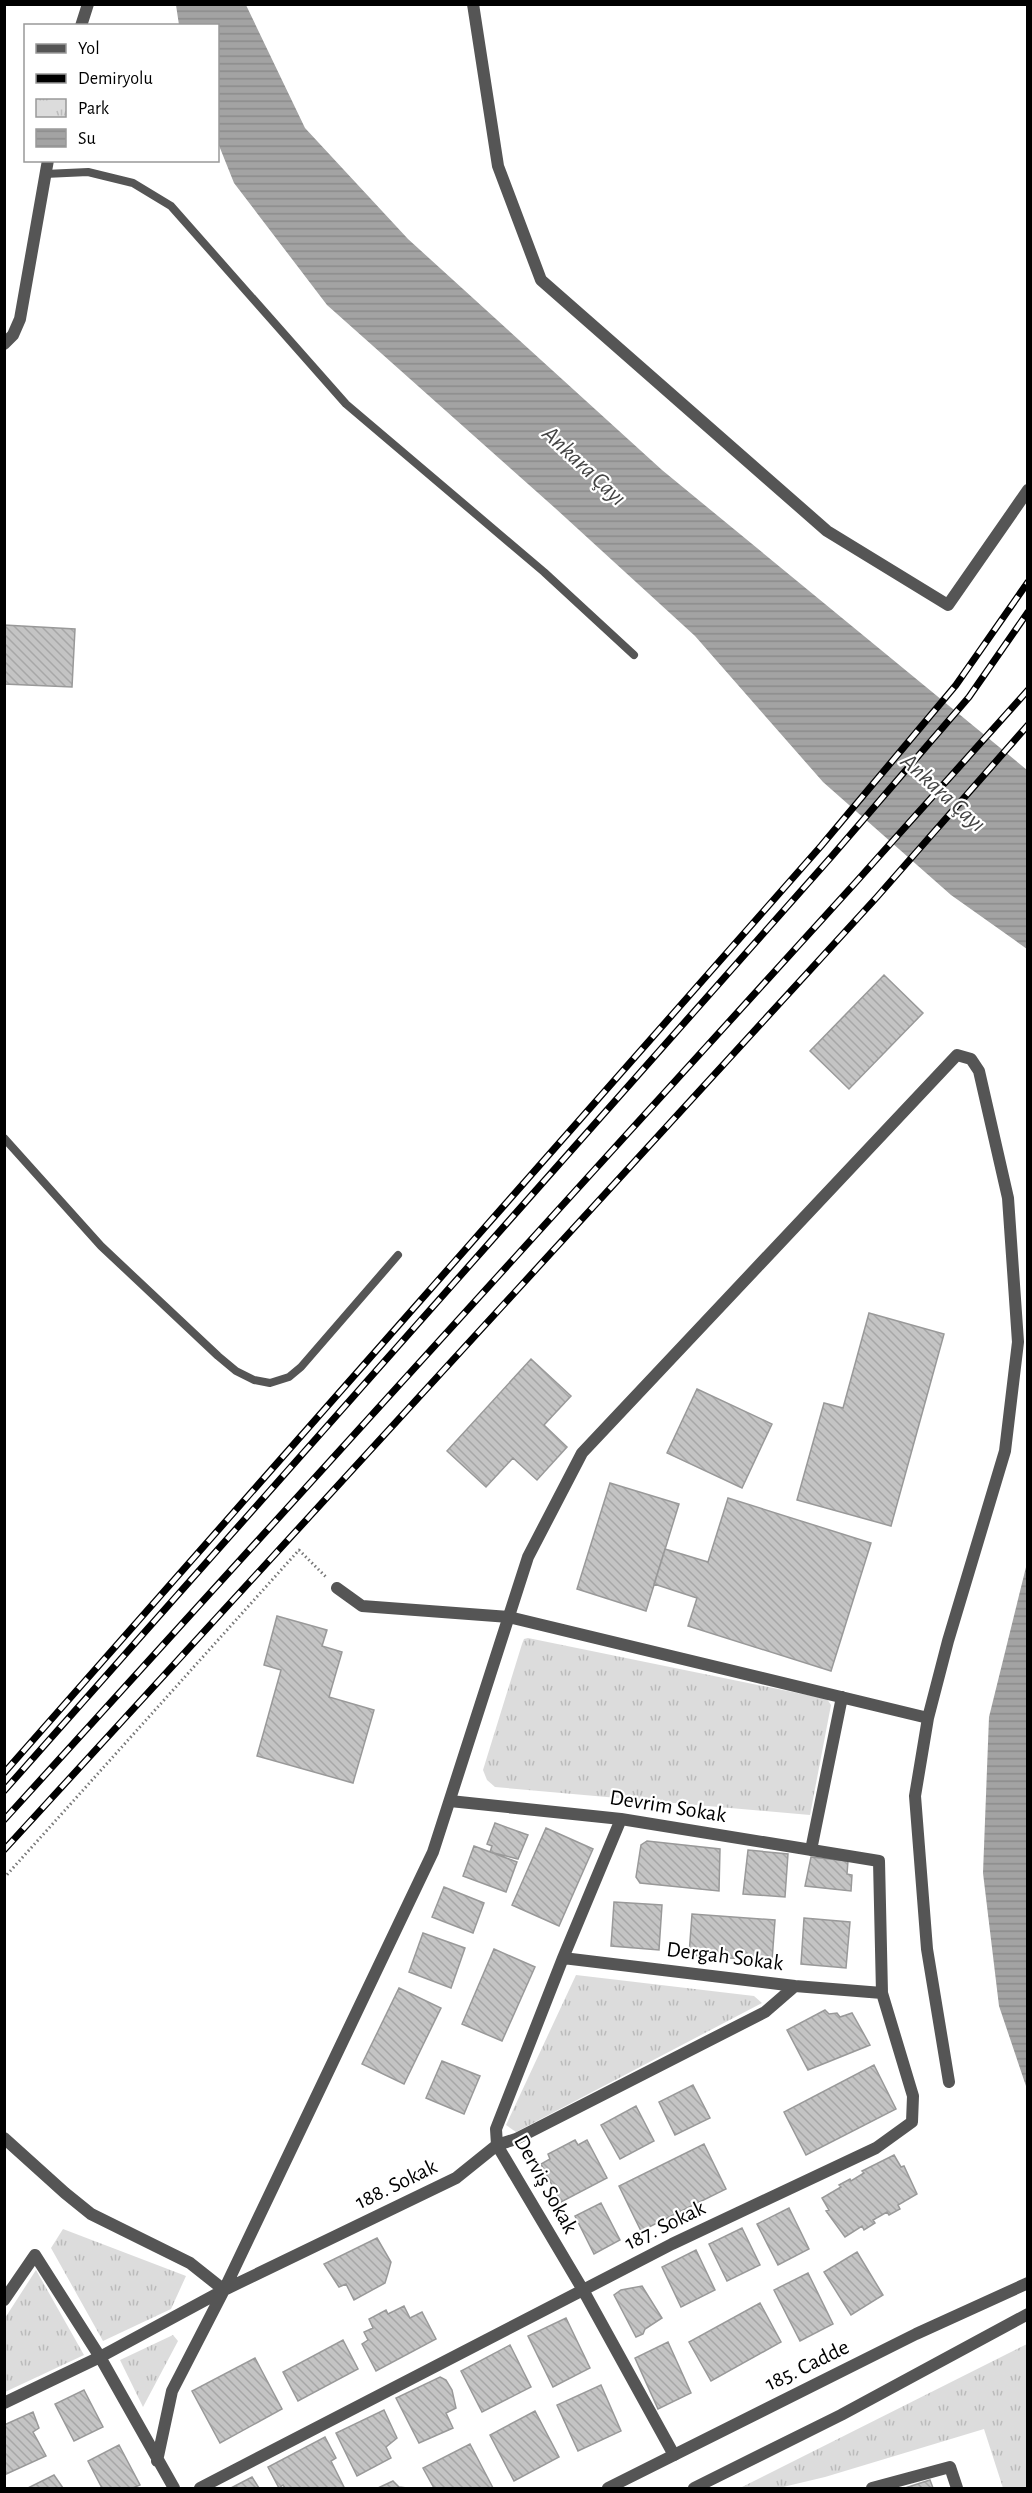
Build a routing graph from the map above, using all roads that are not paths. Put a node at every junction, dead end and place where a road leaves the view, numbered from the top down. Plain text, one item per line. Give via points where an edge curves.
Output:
1 (88, 4) edge
2 (473, 4) edge
3 (82, 24) edge
4 (48, 162) edge
5 (45, 174) junction
6 (4, 344) edge
7 (1028, 490) edge
8 (634, 655) dead end
9 (4, 1138) edge
10 (398, 1255) dead end
11 (337, 1588) road end
12 (509, 1617) junction
13 (842, 1697) junction
14 (928, 1718) junction
15 (450, 1801) junction
16 (621, 1819) junction
17 (811, 1850) junction
18 (879, 1861) joint
19 (563, 1958) junction
20 (795, 1986) junction
21 (882, 1993) junction
22 (949, 2082) dead end
23 (4, 2138) edge
24 (497, 2145) junction
25 (1028, 2283) edge
26 (224, 2290) junction
27 (583, 2290) junction
28 (4, 2300) edge
29 (1028, 2314) edge
30 (100, 2357) junction
31 (4, 2403) edge
32 (674, 2455) junction
33 (157, 2461) junction
34 (174, 2488) edge
35 (200, 2488) edge
36 (608, 2488) edge
37 (694, 2488) edge
38 (872, 2488) edge
39 (957, 2488) edge

1 - 3 street
2 - 7 street via 498,166 541,280 818,524 948,605
4 - 5 street
5 - 6 street via 20,320
5 - 8 lane via 88,172 134,183 171,206 346,404 544,572
9 - 10 lane via 101,1246 218,1356 254,1380 278,1382 301,1367
11 - 12 street via 362,1606
12 - 13 street
12 - 14 street via 528,1557 582,1453 957,1055 971,1059 980,1071 1008,1198 1018,1342 1005,1451
12 - 15 street
13 - 14 street
13 - 17 street
14 - 22 street via 915,1796 927,1949
15 - 16 street, Devrim Sokak
15 - 26 street via 433,1852
16 - 17 street, Devrim Sokak
16 - 19 street, Derviş Sokak
17 - 18 street, Devrim Sokak
18 - 21 street, 187. Sokak
19 - 20 street, Dergah Sokak
19 - 24 street, Derviş Sokak via 496,2129
20 - 21 street, Dergah Sokak
20 - 24 street, 188. Sokak via 765,2012 516,2139
21 - 27 street, 187. Sokak via 914,2096 912,2122 876,2148
23 - 26 street via 91,2214 190,2263
24 - 26 street, 188. Sokak via 456,2178
24 - 27 street, Derviş Sokak
25 - 32 street, 185. Cadde via 916,2334
26 - 30 street, 188. Sokak
26 - 33 street via 171,2391
27 - 32 street, Derviş Sokak
27 - 35 street, 187. Sokak
28 - 30 street via 35,2255
29 - 37 street via 841,2415
30 - 31 street, 188. Sokak
30 - 33 street
32 - 36 street, 185. Cadde
33 - 34 street
38 - 39 street via 950,2467

